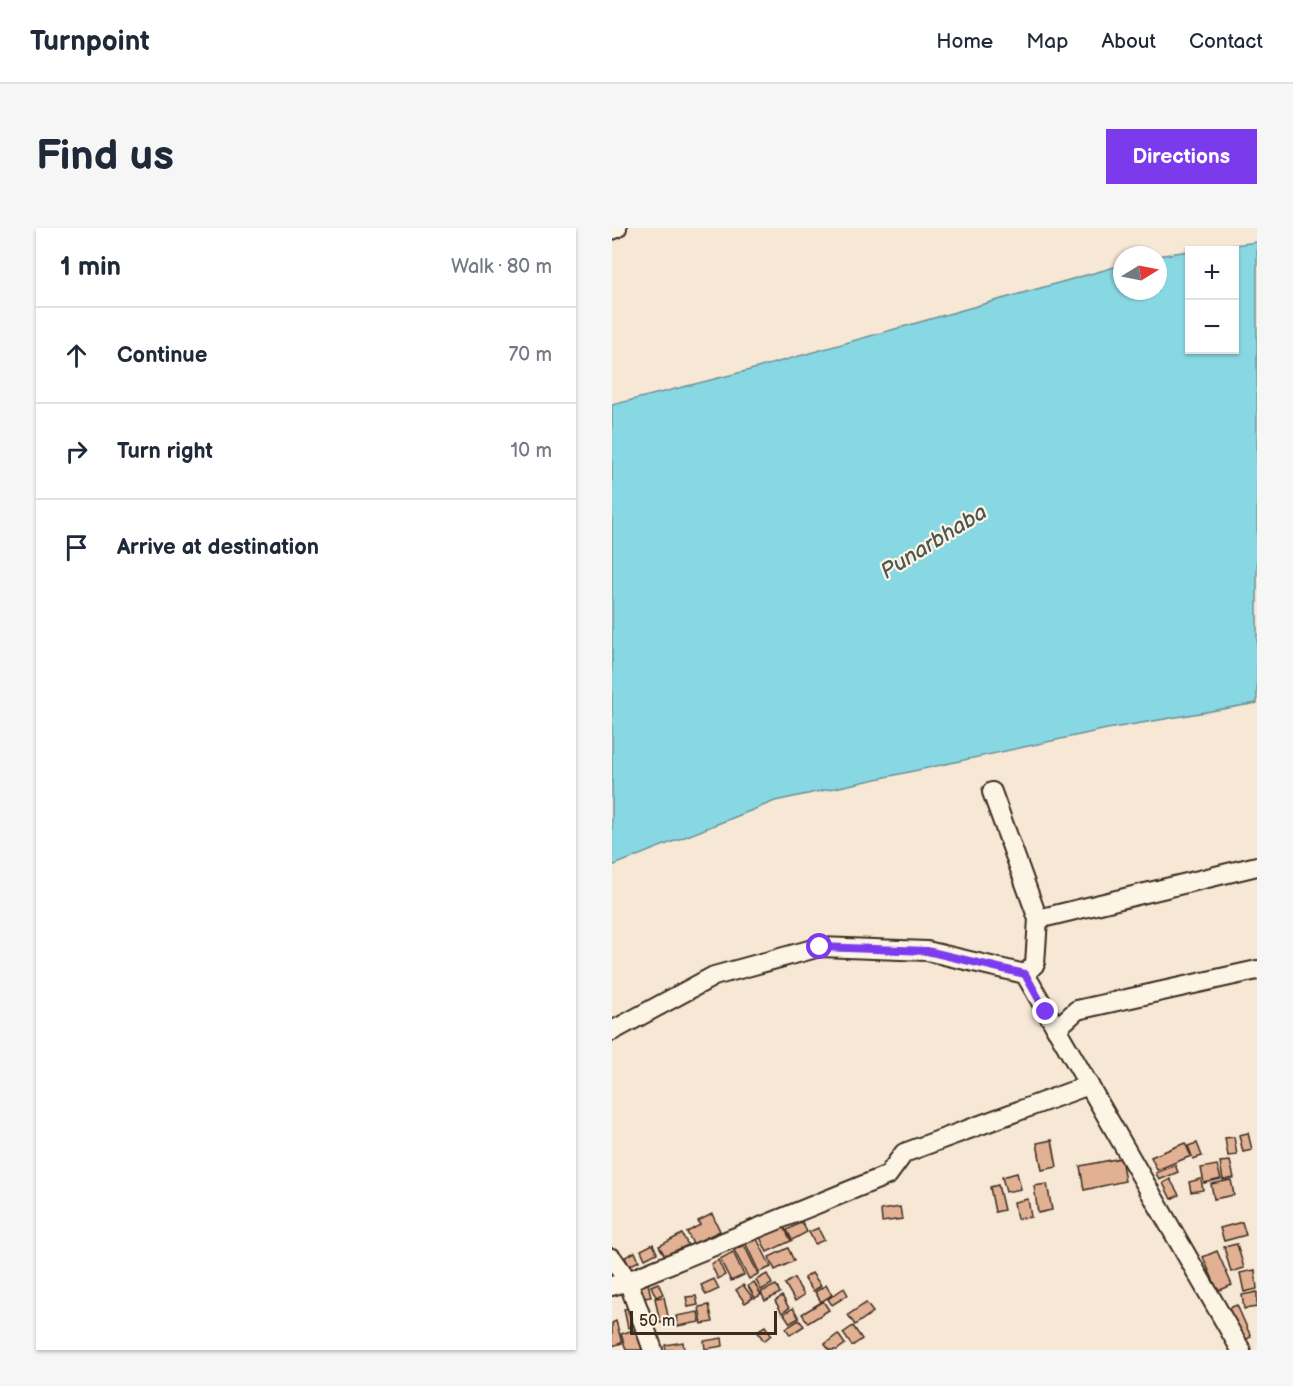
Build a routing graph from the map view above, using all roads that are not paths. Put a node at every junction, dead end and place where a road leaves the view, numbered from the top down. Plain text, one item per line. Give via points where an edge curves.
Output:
1 (617, 228) edge
2 (612, 230) edge
3 (992, 792) dead end
4 (1257, 866) edge
5 (1038, 919) junction
6 (1257, 970) edge
7 (1025, 974) junction
8 (1056, 1029) junction
9 (612, 1031) edge
10 (1089, 1085) junction
11 (612, 1258) edge
12 (620, 1283) edge
13 (653, 1350) edge
14 (1241, 1350) edge

1 - 2 street
3 - 5 street
4 - 5 street
5 - 7 street via 1035,964
6 - 8 street via 1077,1010
7 - 8 street
7 - 9 street via 927,951 820,947 714,976
8 - 10 street
10 - 12 street via 904,1153 888,1175
10 - 14 street
11 - 12 street
12 - 13 street

